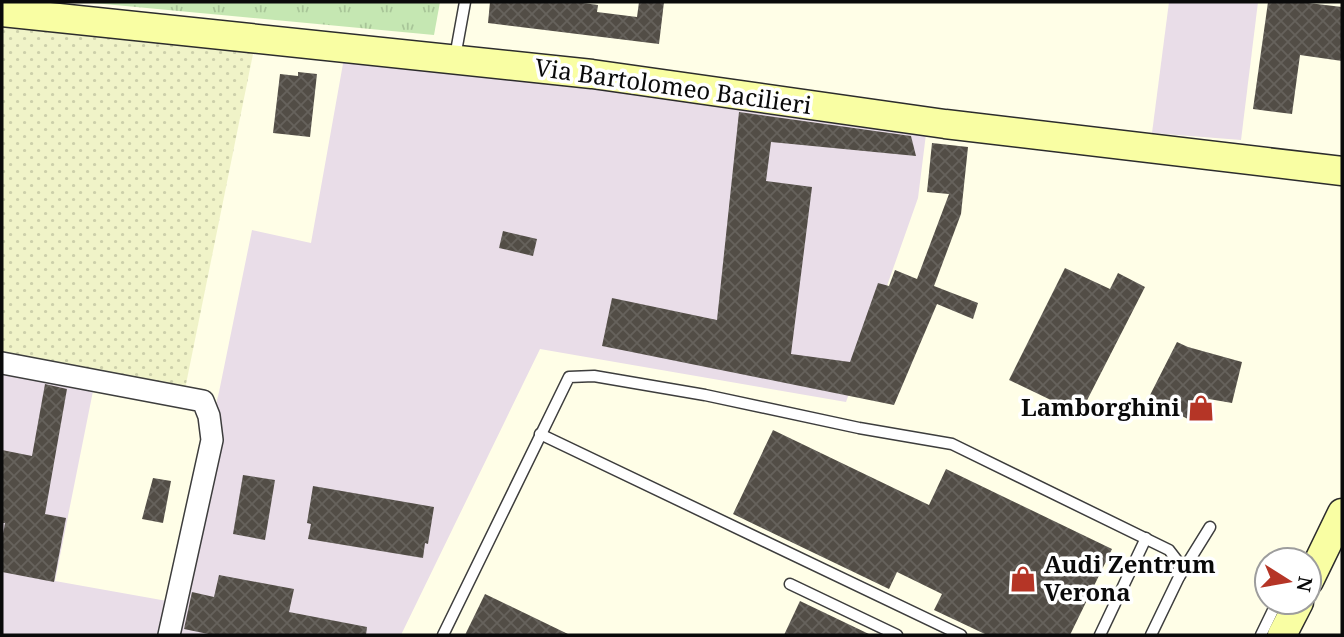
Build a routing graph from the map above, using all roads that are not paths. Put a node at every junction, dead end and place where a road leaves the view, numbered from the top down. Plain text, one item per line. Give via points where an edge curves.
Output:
1 (465, 2) edge
2 (2, 12) edge
3 (454, 60) junction
4 (1342, 171) edge
5 (2, 363) edge
6 (540, 434) junction
7 (1342, 513) edge
8 (1210, 527) dead end
9 (1146, 538) junction
10 (1316, 546) edge
11 (1323, 552) edge
12 (1179, 578) junction
13 (790, 584) dead end
14 (1270, 616) edge
15 (1292, 616) edge
16 (169, 635) edge
17 (443, 635) edge
18 (897, 635) edge
19 (961, 635) edge
20 (1100, 635) edge
21 (1151, 635) edge
22 (1261, 635) edge
23 (1282, 635) edge

1 - 3 lane
2 - 3 street, Via Bartolomeo Bacilieri
3 - 4 street, Via Bartolomeo Bacilieri
5 - 16 street via 204,401 212,440
6 - 9 lane via 569,377 594,376 656,386 952,444
6 - 17 lane
6 - 19 lane
7 - 10 lane
7 - 11 street
8 - 12 lane
9 - 12 lane via 1169,550 1179,563
9 - 20 lane
12 - 21 lane
13 - 18 lane
14 - 22 lane
15 - 23 street

